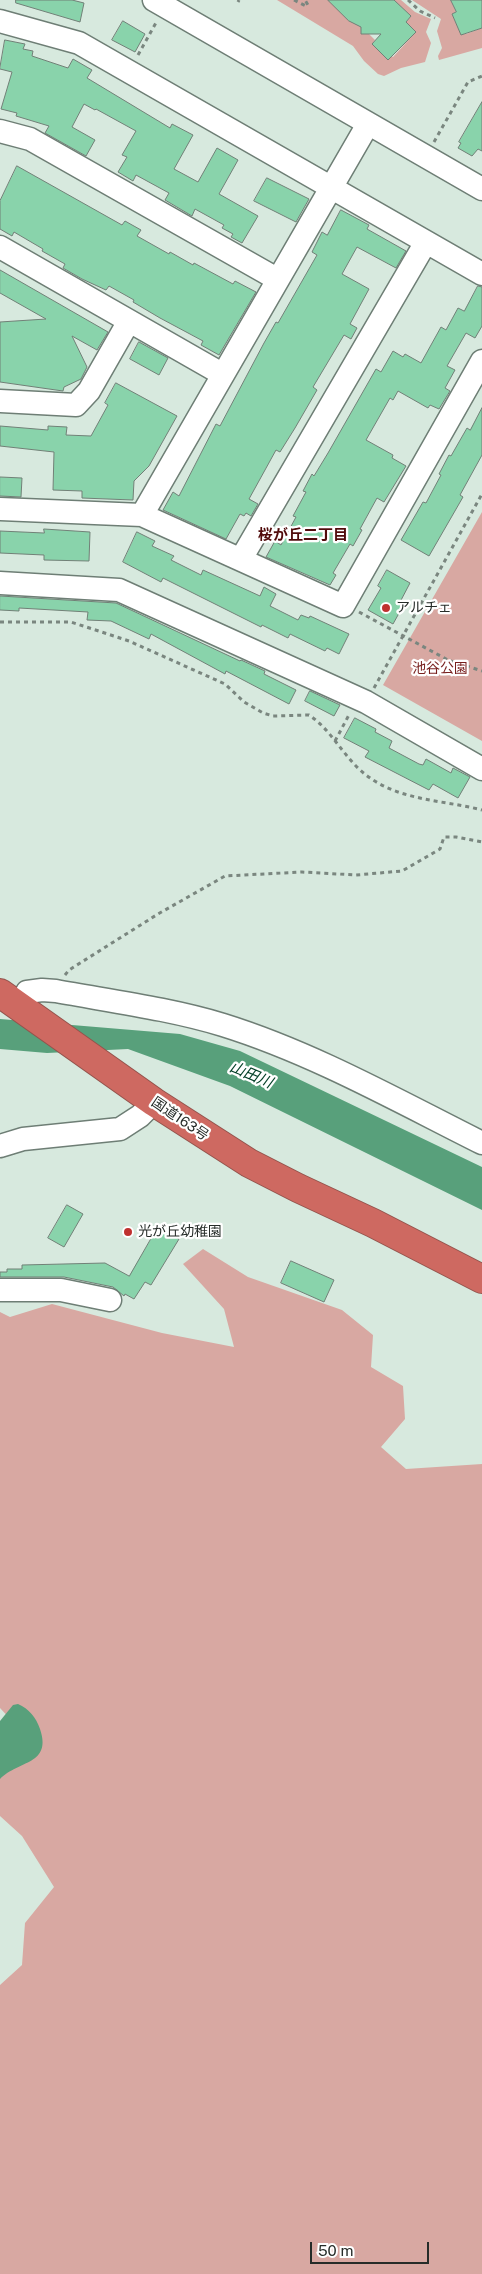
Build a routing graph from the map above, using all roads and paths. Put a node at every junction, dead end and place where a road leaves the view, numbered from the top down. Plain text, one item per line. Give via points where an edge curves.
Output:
1 (294, 0) edge
2 (305, 0) edge
3 (408, 0) edge
4 (156, 10) edge
5 (435, 18) dead end
6 (0, 21) edge
7 (128, 71) junction
8 (482, 76) edge
9 (368, 124) junction
10 (0, 131) edge
11 (432, 144) dead end
12 (332, 188) junction
13 (482, 189) edge
14 (426, 242) junction
15 (0, 247) edge
16 (482, 274) edge
17 (277, 279) junction
18 (129, 321) junction
19 (482, 361) edge
20 (222, 374) junction
21 (0, 400) edge
22 (482, 494) edge
23 (0, 509) edge
24 (142, 515) junction
25 (241, 559) junction
26 (0, 583) edge
27 (344, 603) junction
28 (0, 622) edge
29 (402, 636) junction
30 (482, 671) edge
31 (382, 693) dead end
32 (358, 698) junction
33 (335, 741) junction
34 (482, 769) edge
35 (482, 810) edge
36 (482, 842) edge
37 (56, 991) junction
38 (12, 994) edge
39 (154, 1102) junction
40 (482, 1143) edge
41 (0, 1146) edge
42 (374, 1223) junction
43 (482, 1263) edge
44 (482, 1279) edge
45 (0, 1290) edge
46 (110, 1300) dead end

1 - 2 path via 306,6
3 - 5 path
4 - 7 path
4 - 9 street
6 - 7 street via 79,43
7 - 12 street
8 - 11 path via 468,82
9 - 12 street
9 - 13 street
10 - 17 street via 30,138
12 - 14 street
12 - 17 street
14 - 16 street
14 - 25 street
15 - 18 street
17 - 20 street
18 - 20 street
18 - 21 street via 90,391 76,405
19 - 27 street
20 - 24 street
22 - 29 path
23 - 24 street
24 - 25 street
25 - 27 street via 343,606
26 - 32 street via 119,590
27 - 29 path
28 - 33 path via 71,622 129,641 225,684 244,702 263,713 273,716 309,715
29 - 30 path via 448,660
29 - 31 path via 374,688
32 - 33 path
32 - 34 street
33 - 35 path via 357,768 399,793
36 - 37 path via 444,837 440,849 402,871 356,875 302,872 225,876 69,970
37 - 38 street
37 - 40 street via 223,1025 359,1082
38 - 39 highway, 国道163号
39 - 41 street via 140,1116 120,1128 23,1139
39 - 42 highway, 国道163号 via 249,1163
42 - 43 highway, 国道163号
42 - 44 highway, 国道163号
45 - 46 street via 61,1290

